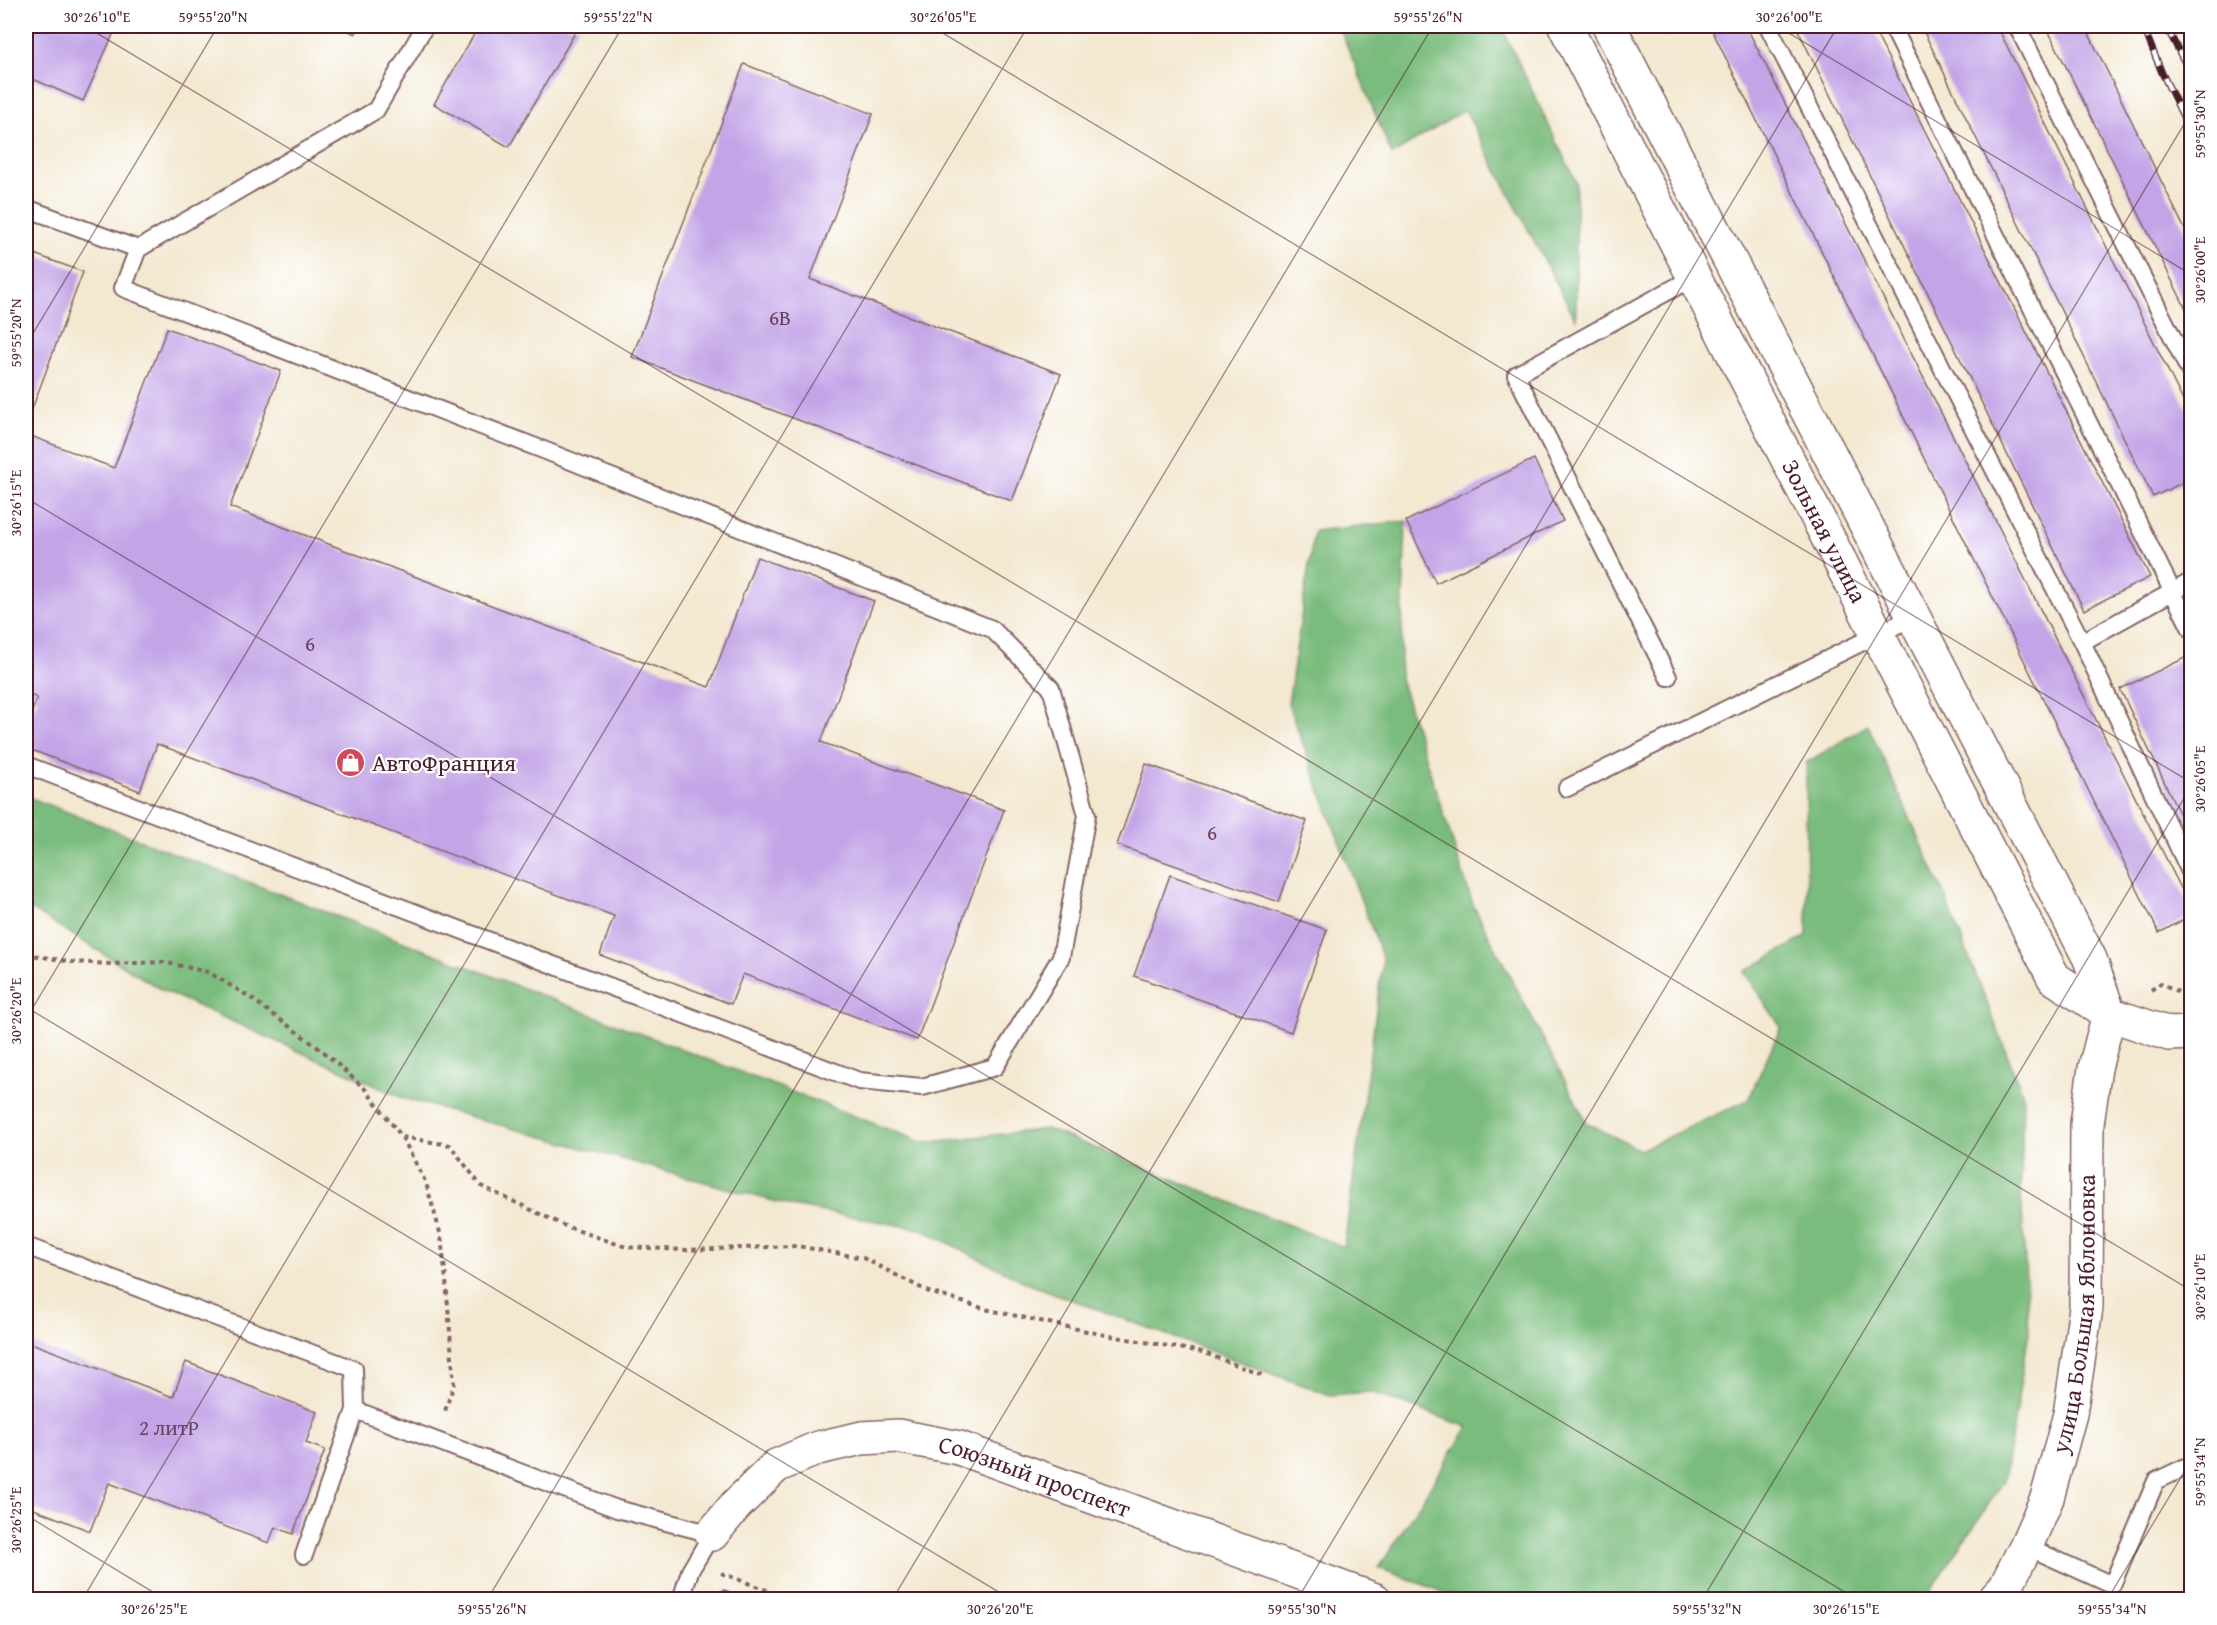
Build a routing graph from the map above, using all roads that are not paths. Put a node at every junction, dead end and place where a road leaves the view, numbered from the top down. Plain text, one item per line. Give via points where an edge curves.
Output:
1 (425, 26) edge
2 (1565, 26) edge
3 (1609, 26) edge
4 (1768, 26) edge
5 (1892, 26) edge
6 (2017, 26) edge
7 (26, 208) edge
8 (138, 249) junction
9 (1694, 277) junction
10 (2192, 376) edge
11 (2192, 581) edge
12 (2173, 592) junction
13 (1913, 616) junction
14 (2192, 631) edge
15 (1877, 635) junction
16 (2082, 642) junction
17 (1668, 677) dead end
18 (26, 765) edge
19 (1567, 788) dead end
20 (2192, 876) edge
21 (2109, 1014) junction
22 (2192, 1033) edge
23 (26, 1245) edge
24 (355, 1410) junction
25 (2192, 1464) edge
26 (712, 1534) junction
27 (2026, 1546) junction
28 (304, 1555) dead end
29 (681, 1599) edge
30 (1376, 1599) edge
31 (1994, 1599) edge

1 - 8 lane via 376,110
2 - 9 street, Зольная улица
3 - 13 street, Зольная улица
4 - 16 lane
5 - 12 lane
6 - 10 lane
7 - 8 lane
8 - 18 lane via 123,288 992,629 1051,688 1087,815 1061,957 995,1067 922,1087 859,1081
9 - 15 street, Зольная улица
9 - 17 lane via 1516,375
11 - 12 lane
12 - 14 lane
12 - 16 lane
13 - 15 lane
13 - 21 street, Зольная улица via 2090,959
15 - 19 lane
15 - 21 street, Зольная улица via 2054,978
16 - 20 lane
21 - 22 street, Зольная улица via 2169,1034
21 - 27 street, улица Большая Яблоновка via 2095,1068 2087,1124 2086,1308 2070,1414 2047,1498
23 - 24 lane via 354,1369
24 - 26 lane via 617,1509
24 - 28 lane
25 - 27 lane via 2156,1480 2112,1586
26 - 29 lane via 690,1571
26 - 30 street, Союзный проспект via 776,1466 851,1440 898,1436 959,1448
27 - 31 street, улица Большая Яблоновка via 2006,1588

